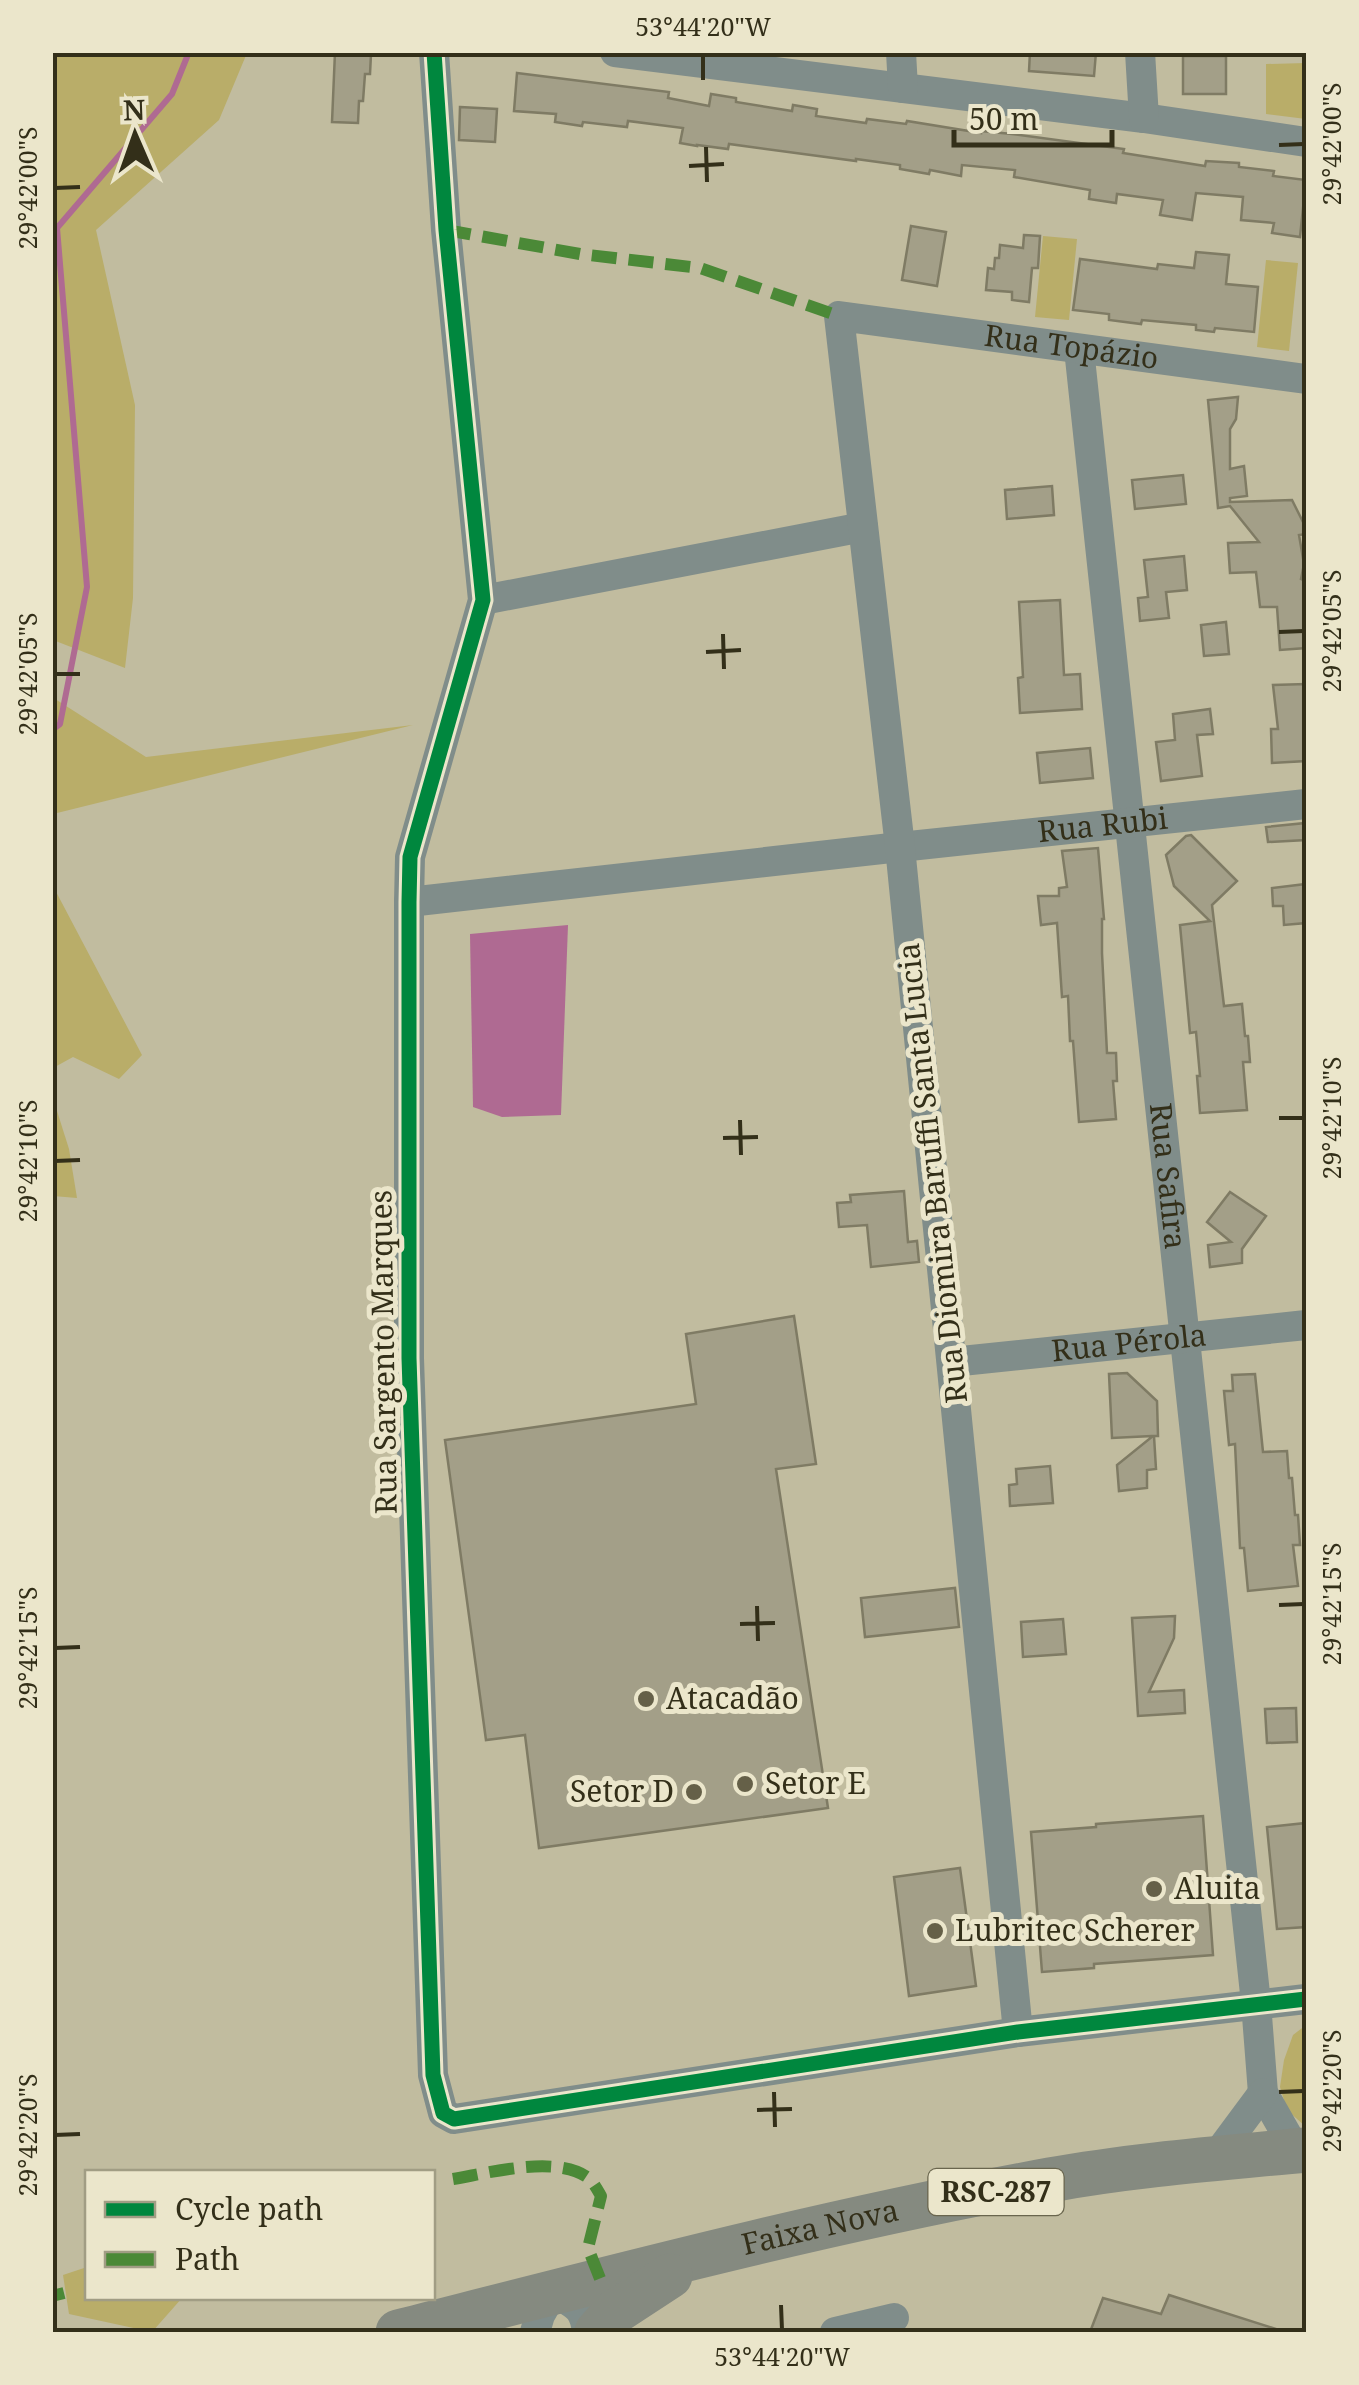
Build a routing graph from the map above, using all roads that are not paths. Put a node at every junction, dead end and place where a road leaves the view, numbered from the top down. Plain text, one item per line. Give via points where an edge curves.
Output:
1 (434, 52) edge
2 (615, 52) edge
3 (901, 52) edge
4 (1140, 52) edge
5 (667, 56) edge
6 (903, 88) junction
7 (1144, 118) junction
8 (1306, 142) edge
9 (838, 316) joint
10 (1079, 349) junction
11 (1306, 379) edge
12 (863, 527) junction
13 (483, 600) junction
14 (1306, 804) edge
15 (1130, 822) junction
16 (900, 847) junction
17 (409, 902) junction
18 (1306, 1326) edge
19 (1185, 1339) junction
20 (952, 1362) junction
21 (1306, 1998) edge
22 (1256, 2003) junction
23 (1018, 2032) junction
24 (1264, 2092) junction
25 (1301, 2151) edge
26 (1214, 2159) junction
27 (698, 2257) junction
28 (544, 2312) edge
29 (894, 2318) dead end
30 (398, 2332) edge
31 (587, 2332) edge
32 (597, 2332) edge
33 (835, 2332) edge

1 - 13 street
2 - 5 street
3 - 6 street
4 - 7 street
5 - 6 street
6 - 7 street
7 - 8 street
9 - 10 street, Rua Topázio
9 - 12 street, Rua Diomira Baruffi Santa Lucia
10 - 11 street, Rua Topázio
10 - 15 street, Rua Safira
12 - 13 street
12 - 16 street, Rua Diomira Baruffi Santa Lucia
13 - 17 street, Rua Sargento Marques via 410,856
14 - 15 street, Rua Rubi
15 - 16 street, Rua Rubi
15 - 19 street, Rua Safira
16 - 17 street, Rua Rubi
16 - 20 street, Rua Diomira Baruffi Santa Lucia
17 - 23 street, Rua Sargento Marques via 409,1358 433,2074 443,2113 454,2119
18 - 19 street, Rua Pérola
19 - 20 street, Rua Pérola
19 - 22 street, Rua Safira
20 - 23 street, Rua Diomira Baruffi Santa Lucia
21 - 22 street
22 - 23 street
22 - 24 street, Rua Safira
24 - 25 street
24 - 26 street
25 - 26 highway, Faixa Nova / RSC-287
26 - 27 highway, Faixa Nova / RSC-287 via 1052,2180
27 - 28 highway, Faixa Nova / RSC-287
27 - 32 highway via 614,2312
28 - 30 highway, Faixa Nova / RSC-287
28 - 31 street via 574,2304
29 - 33 street

